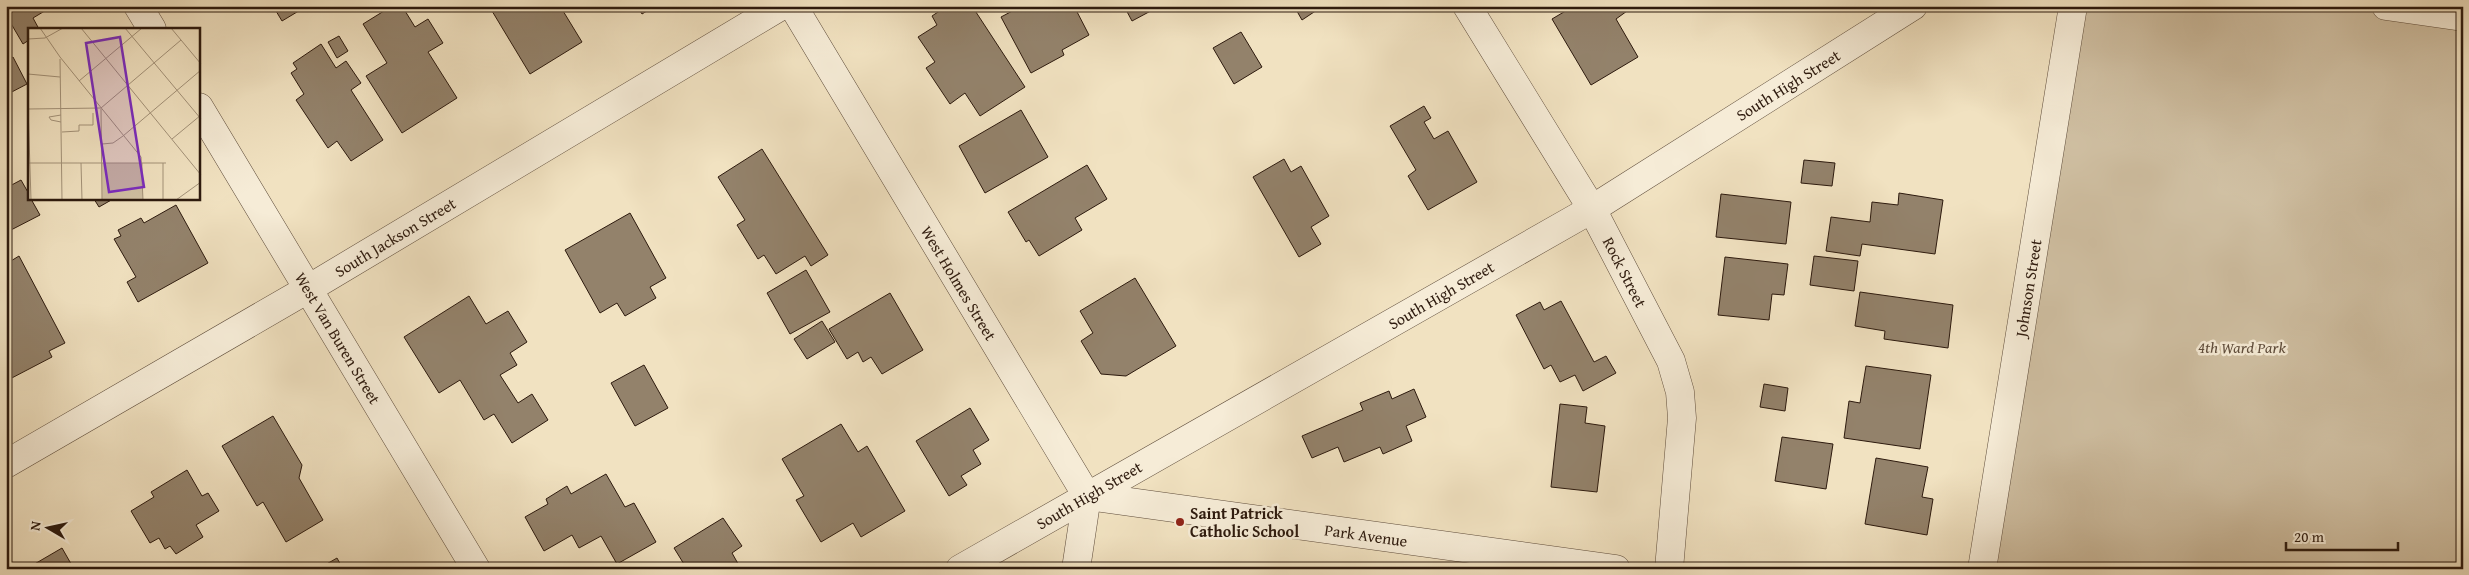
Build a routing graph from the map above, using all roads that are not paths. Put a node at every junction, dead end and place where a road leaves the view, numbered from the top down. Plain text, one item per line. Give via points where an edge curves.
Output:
1 (138, 6) edge
2 (781, 6) edge
3 (793, 6) edge
4 (1467, 6) edge
5 (1913, 6) edge
6 (2073, 6) edge
7 (2386, 6) edge
8 (2463, 17) edge
9 (151, 28) edge
10 (200, 109) edge
11 (1592, 209) junction
12 (308, 289) junction
13 (6, 464) edge
14 (1087, 496) junction
15 (476, 569) edge
16 (960, 569) edge
17 (1076, 569) edge
18 (1616, 569) edge
19 (1669, 569) edge
20 (1982, 569) edge

1 - 9 street
2 - 12 street, South Jackson Street
3 - 14 street, West Holmes Street
4 - 11 street, Rock Street
5 - 11 street, South High Street
6 - 20 street, Johnson Street
7 - 8 street
10 - 12 street, West Van Buren Street
11 - 14 street, South High Street
11 - 19 street, Rock Street via 1671,361 1680,392 1681,446
12 - 13 street, South Jackson Street
12 - 15 street, West Van Buren Street
14 - 16 street, South High Street
14 - 17 street
14 - 18 street, Park Avenue

